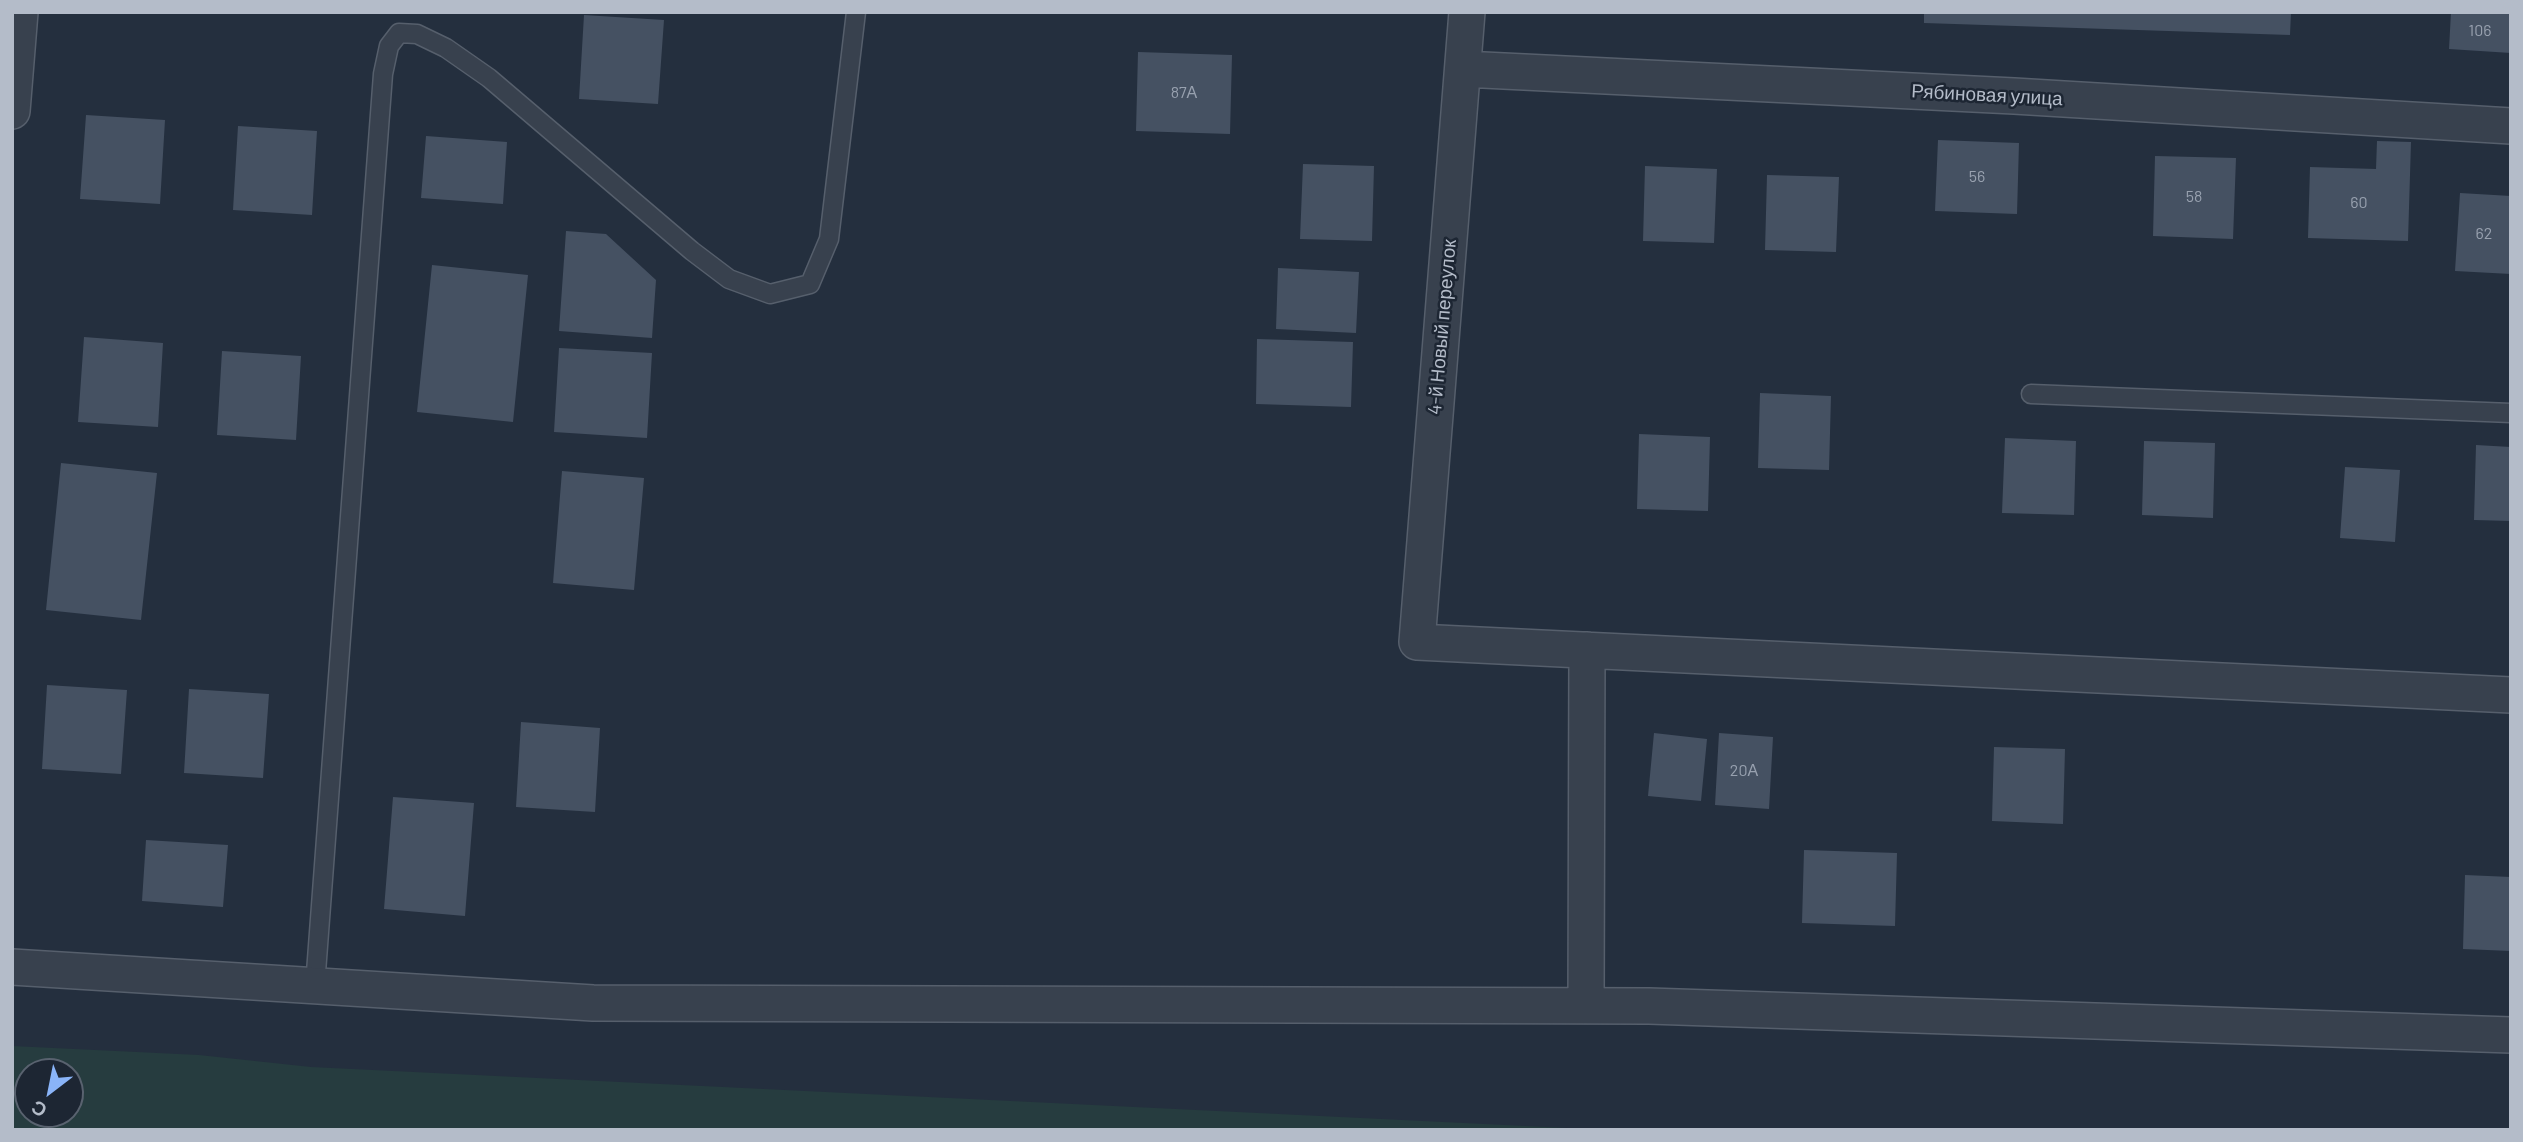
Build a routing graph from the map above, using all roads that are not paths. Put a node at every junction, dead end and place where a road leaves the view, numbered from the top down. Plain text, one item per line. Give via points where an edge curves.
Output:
1 (20, 12) edge
2 (856, 12) edge
3 (1467, 12) edge
4 (1463, 69) junction
5 (12, 111) edge
6 (2511, 126) edge
7 (2031, 394) dead end
8 (2511, 413) edge
9 (1587, 650) junction
10 (2511, 695) edge
11 (12, 967) edge
12 (315, 986) junction
13 (1586, 1006) junction
14 (2511, 1035) edge

1 - 5 street
2 - 12 lane via 829,239 810,284 770,294 729,279 489,78 446,48 417,34 399,33 389,46 383,74
3 - 4 street, 4-й Новый переулок
4 - 6 street, Рябиновая улица
4 - 9 street, 4-й Новый переулок via 1417,642
7 - 8 lane
9 - 10 street
9 - 13 street
11 - 12 street
12 - 13 street via 593,1003
13 - 14 street

